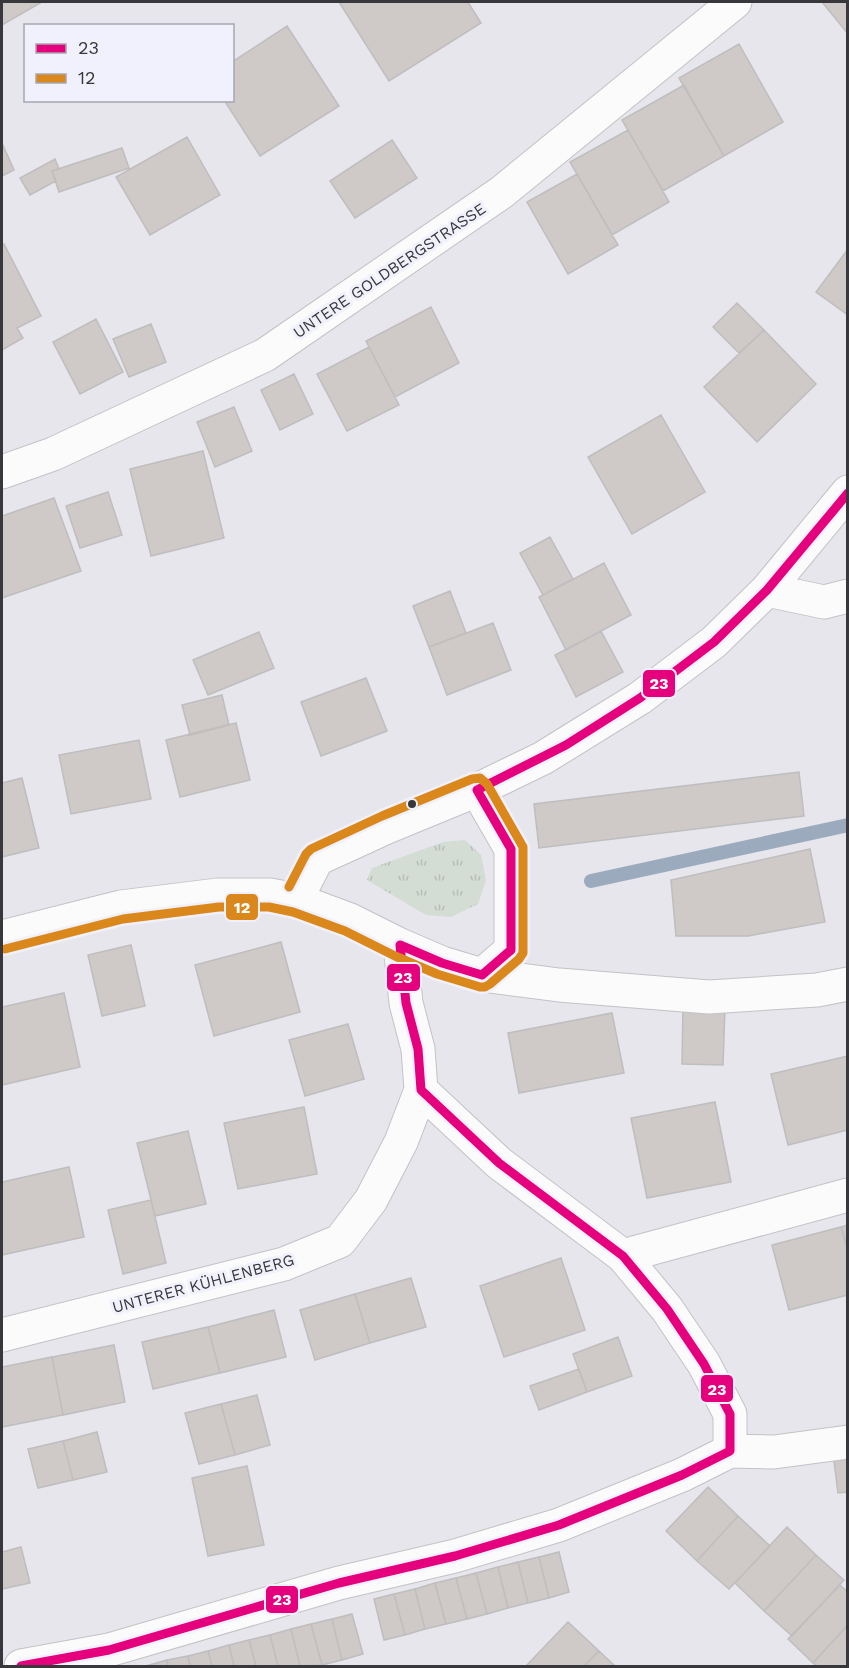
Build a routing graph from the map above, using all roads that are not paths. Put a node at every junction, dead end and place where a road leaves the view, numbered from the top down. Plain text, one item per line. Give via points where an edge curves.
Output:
1 (735, 2) edge
2 (2, 472) edge
3 (848, 492) edge
4 (767, 590) junction
5 (848, 596) edge
6 (477, 790) junction
7 (296, 900) junction
8 (2, 937) edge
9 (400, 945) junction
10 (482, 975) junction
11 (848, 984) edge
12 (421, 1089) junction
13 (848, 1195) edge
14 (623, 1256) junction
15 (2, 1335) edge
16 (848, 1442) edge
17 (730, 1451) junction
18 (21, 1666) edge

1 - 2 street, UNTERE GOLDBERGSTRASSE via 502,192 265,355 53,454
3 - 4 street
4 - 5 street via 824,603
4 - 6 street via 714,642 640,698 566,745
6 - 7 street via 317,859
6 - 10 street via 511,849 511,950
7 - 8 street via 218,895 121,907
7 - 9 street via 350,920
9 - 10 street
9 - 12 street
10 - 11 street via 709,997 817,990
12 - 14 street via 499,1163
12 - 15 street, UNTERER KÜHLENBERG via 401,1142 371,1200 340,1241 284,1264
13 - 14 street
14 - 17 street via 704,1364 730,1414
16 - 17 street via 774,1452
17 - 18 street via 559,1525 109,1650

